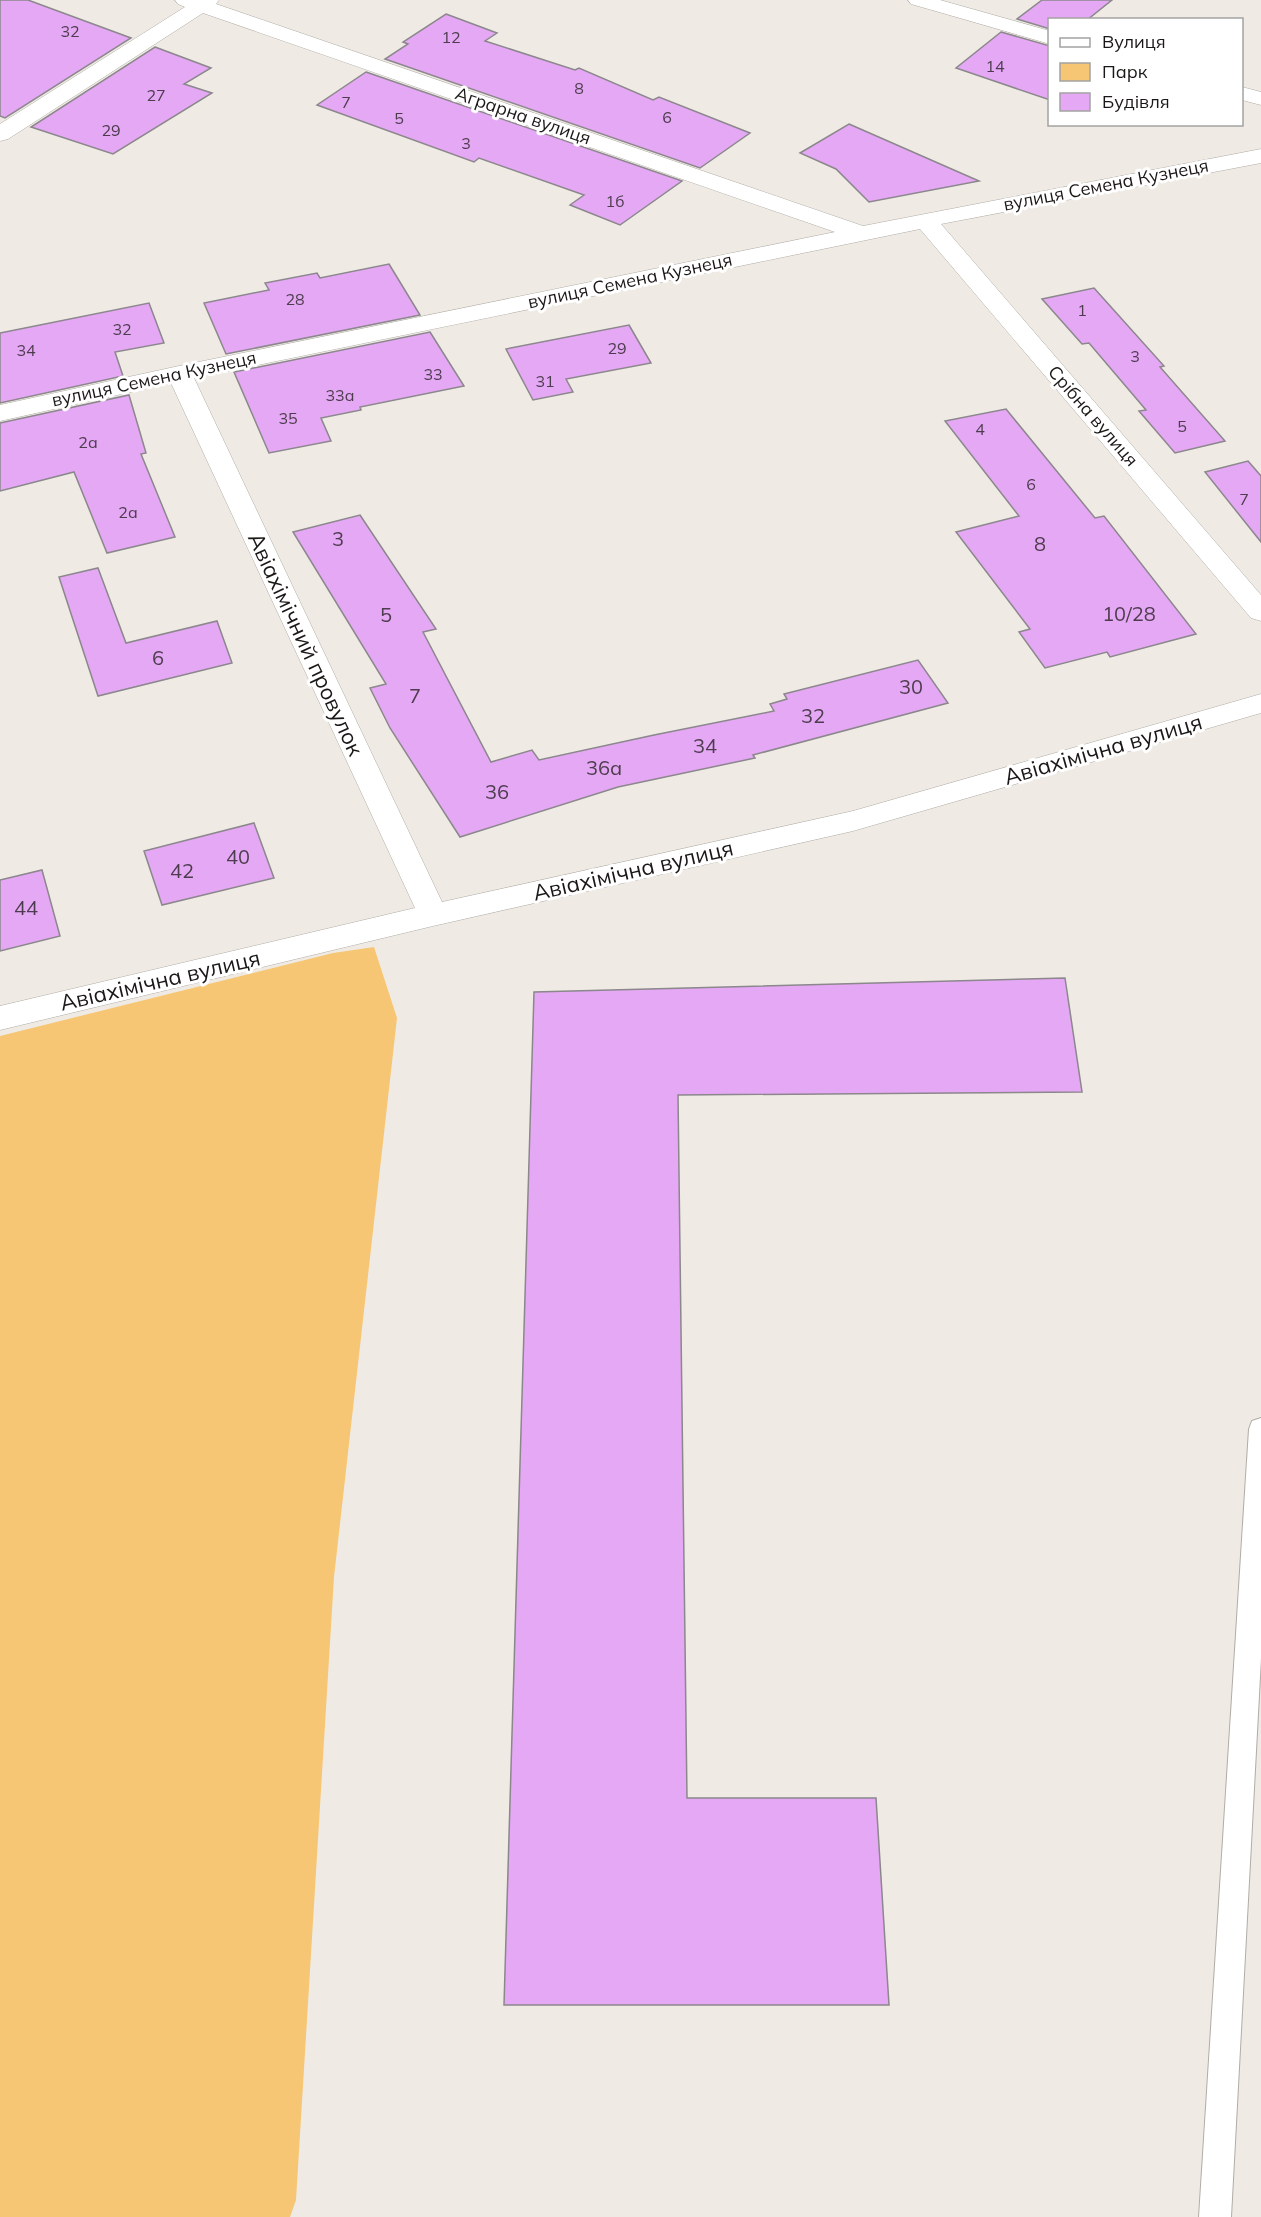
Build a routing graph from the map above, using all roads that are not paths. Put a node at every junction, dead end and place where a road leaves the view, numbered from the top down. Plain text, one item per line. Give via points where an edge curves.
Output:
1 (918, 0) edge
2 (198, 2) edge
3 (1048, 37) edge
4 (1243, 93) edge
5 (1261, 99) edge
6 (0, 134) edge
7 (1261, 156) edge
8 (925, 220) junction
9 (861, 233) junction
10 (179, 373) junction
11 (0, 413) edge
12 (1261, 612) edge
13 (1261, 703) edge
14 (433, 915) junction
15 (0, 1018) edge
16 (1261, 1429) edge
17 (1215, 2217) edge

1 - 3 street
2 - 6 street
2 - 9 street, Аграрна вулиця
4 - 5 street
7 - 8 street, вулиця Семена Кузнеця
8 - 9 street, вулиця Семена Кузнеця
8 - 12 street, Срібна вулиця
9 - 10 street, вулиця Семена Кузнеця
10 - 11 street, вулиця Семена Кузнеця
10 - 14 street, Авіахімічний провулок
13 - 14 street, Авіахімічна вулиця via 853,821
14 - 15 street, Авіахімічна вулиця
16 - 17 lane

